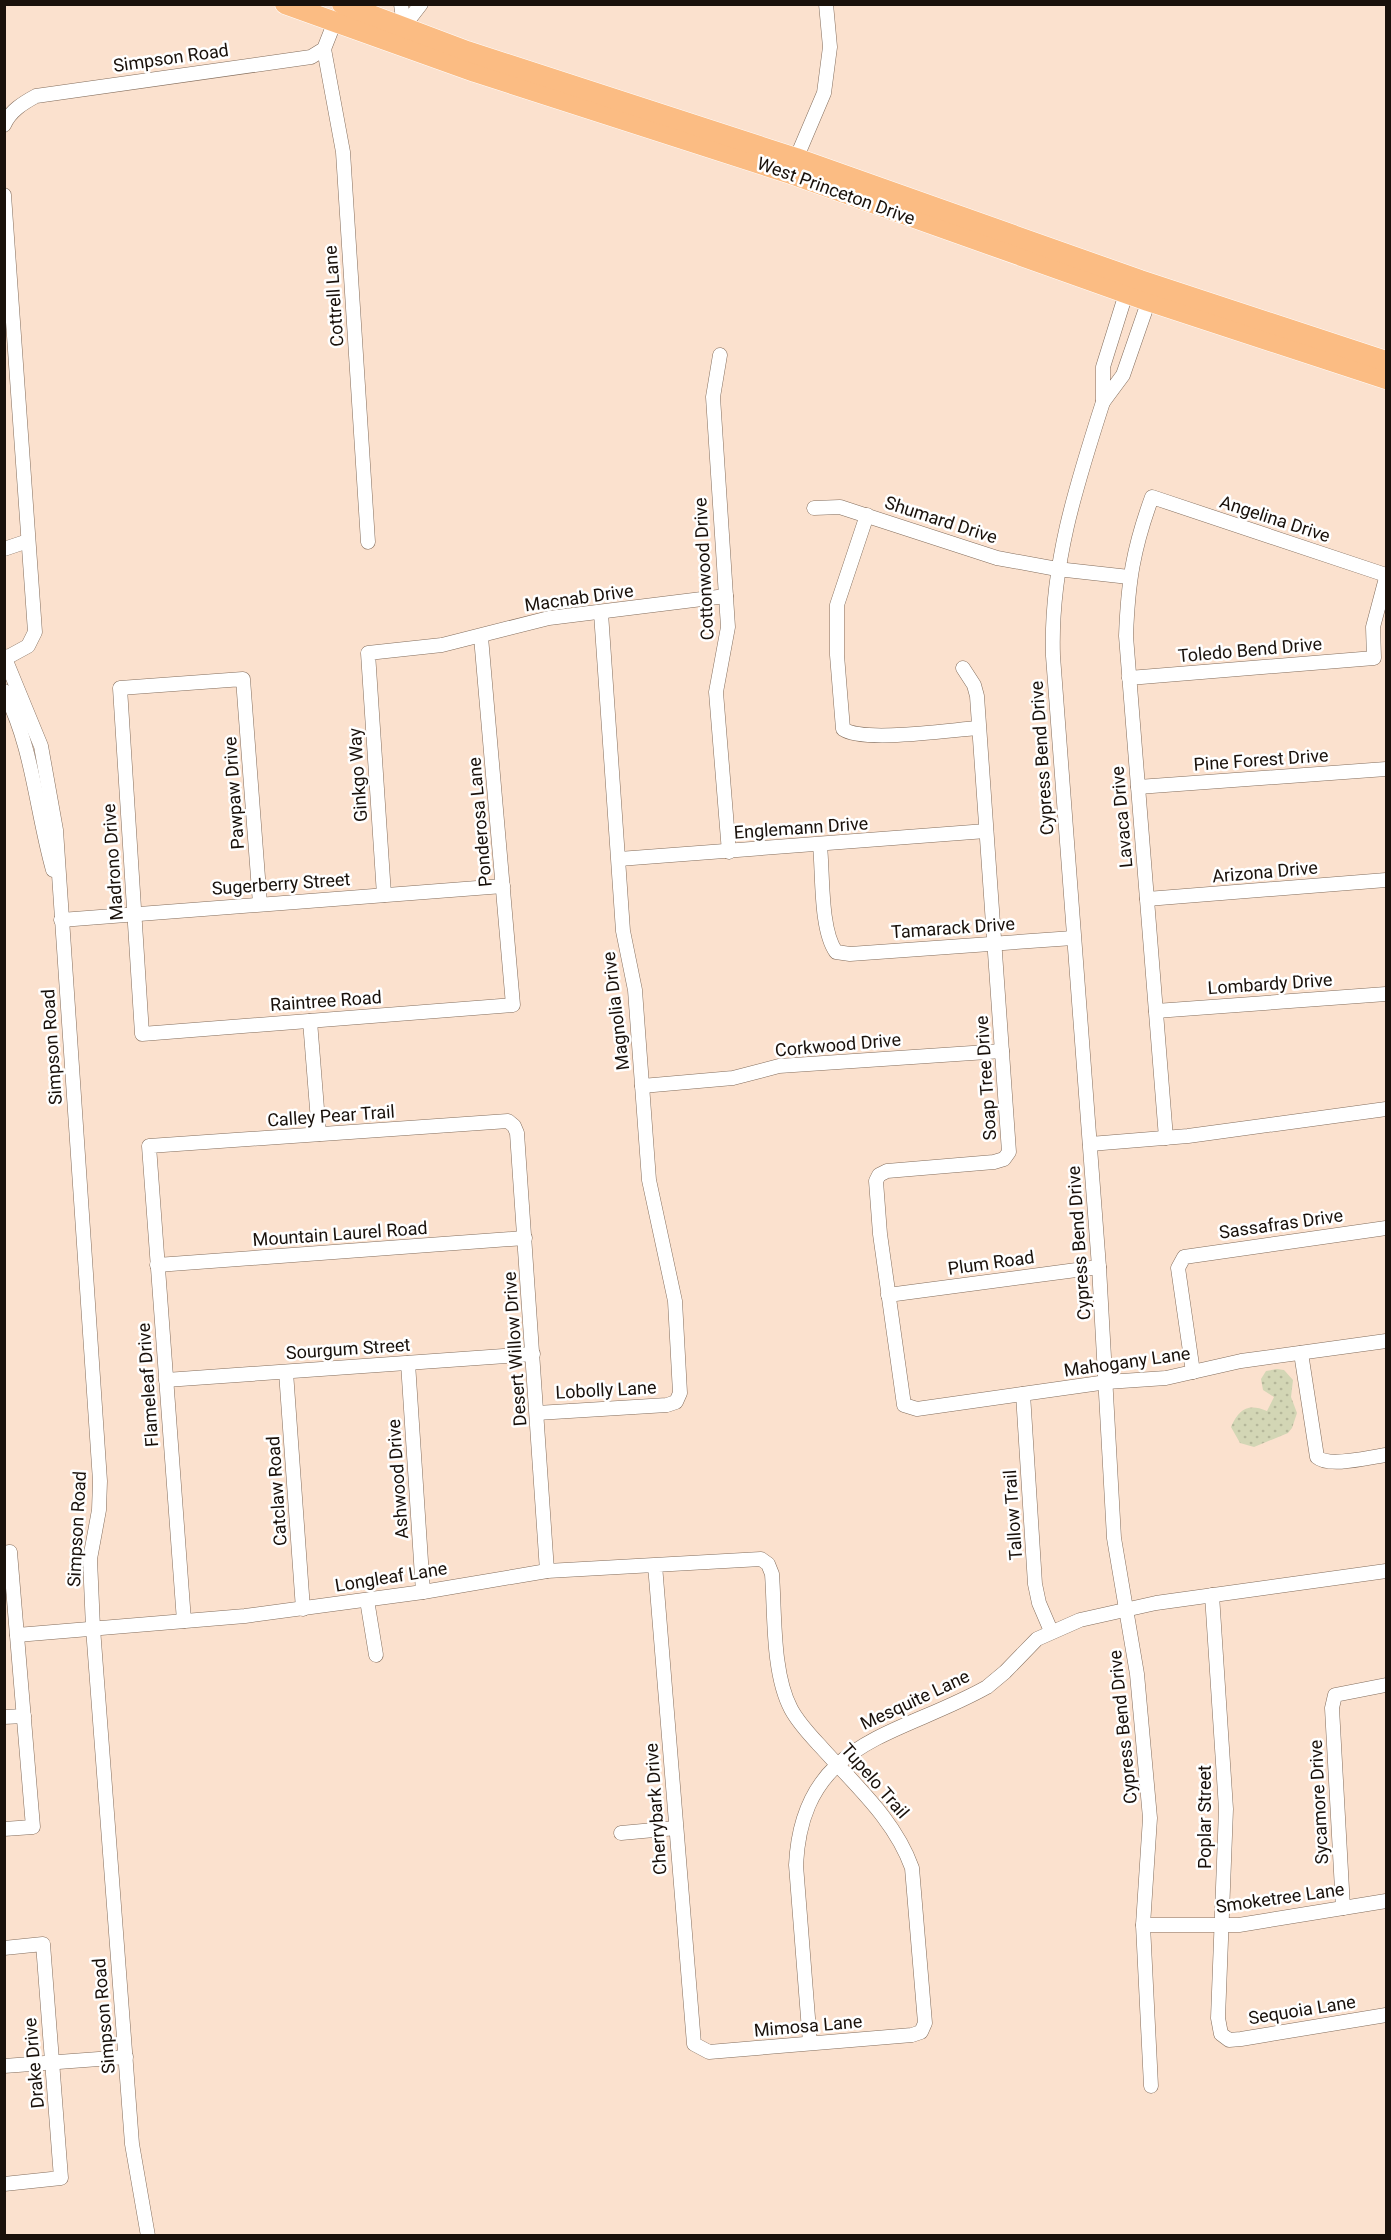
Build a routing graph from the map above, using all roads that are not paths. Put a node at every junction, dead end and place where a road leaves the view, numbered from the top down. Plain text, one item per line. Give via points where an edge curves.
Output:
1 (285, 4) edge
2 (401, 4) edge
3 (421, 4) edge
4 (826, 4) edge
5 (338, 13) edge
6 (404, 26) junction
7 (324, 49) junction
8 (4, 125) edge
9 (794, 166) junction
10 (4, 195) edge
11 (1129, 285) junction
12 (1151, 293) junction
13 (720, 355) dead end
14 (1386, 361) edge
15 (1386, 379) edge
16 (1103, 402) junction
17 (1152, 497) joint
18 (814, 508) dead end
19 (867, 515) junction
20 (28, 541) junction
21 (368, 542) dead end
22 (4, 549) edge
23 (1057, 569) junction
24 (1129, 577) junction
25 (1386, 577) edge
26 (726, 596) junction
27 (601, 613) junction
28 (481, 637) junction
29 (368, 653) joint
30 (5, 657) edge
31 (963, 668) dead end
32 (1129, 678) junction
33 (243, 679) joint
34 (4, 691) edge
35 (978, 728) junction
36 (1386, 770) edge
37 (1138, 787) junction
38 (986, 831) junction
39 (820, 846) junction
40 (729, 852) junction
41 (619, 859) junction
42 (1386, 880) edge
43 (503, 886) junction
44 (60, 895) junction
45 (384, 895) junction
46 (1147, 899) junction
47 (260, 904) junction
48 (134, 914) junction
49 (61, 920) junction
50 (1073, 938) junction
51 (994, 942) junction
52 (1386, 994) edge
53 (513, 1005) joint
54 (1156, 1011) junction
55 (310, 1021) junction
56 (141, 1034) joint
57 (1002, 1051) junction
58 (642, 1086) junction
59 (1386, 1109) edge
60 (514, 1126) joint
61 (319, 1134) junction
62 (1166, 1138) junction
63 (1090, 1144) junction
64 (149, 1146) joint
65 (1386, 1228) edge
66 (525, 1238) junction
67 (157, 1265) junction
68 (1099, 1267) junction
69 (888, 1295) junction
70 (1386, 1341) edge
71 (1301, 1353) junction
72 (533, 1354) junction
73 (408, 1363) junction
74 (286, 1372) junction
75 (1193, 1372) junction
76 (166, 1380) junction
77 (1107, 1382) junction
78 (1023, 1394) junction
79 (676, 1402) joint
80 (907, 1408) joint
81 (537, 1413) junction
82 (1386, 1455) edge
83 (7, 1553) edge
84 (768, 1564) joint
85 (655, 1565) junction
86 (547, 1570) junction
87 (1386, 1571) edge
88 (423, 1592) junction
89 (1212, 1595) junction
90 (367, 1600) junction
91 (303, 1608) junction
92 (1128, 1611) junction
93 (184, 1621) junction
94 (93, 1628) junction
95 (1051, 1630) junction
96 (17, 1635) junction
97 (375, 1655) dead end
98 (1386, 1685) edge
99 (24, 1716) junction
100 (4, 1718) edge
101 (836, 1764) junction
102 (676, 1828) junction
103 (4, 1829) edge
104 (621, 1833) dead end
105 (1386, 1901) edge
106 (1343, 1908) junction
107 (1143, 1925) junction
108 (1220, 1926) junction
109 (4, 1948) edge
110 (1386, 2015) edge
111 (921, 2032) joint
112 (1224, 2038) joint
113 (810, 2043) junction
114 (698, 2048) joint
115 (126, 2056) junction
116 (52, 2063) junction
117 (4, 2066) edge
118 (1150, 2086) dead end
119 (4, 2184) edge
120 (148, 2235) edge

1 - 5 highway, West Princeton Drive
2 - 6 street
3 - 6 street
4 - 9 street via 830,47 824,93
5 - 6 highway, West Princeton Drive
5 - 7 street
5 - 9 highway, West Princeton Drive via 475,72
6 - 9 highway, West Princeton Drive
7 - 8 street, Simpson Road via 311,57 36,96 7,117
7 - 21 street, Cottrell Lane via 343,152
9 - 11 highway, West Princeton Drive
10 - 20 street, Simpson Road
11 - 12 highway, West Princeton Drive
11 - 16 street, Cypress Bend Drive via 1103,367
12 - 14 highway, West Princeton Drive
12 - 15 highway, West Princeton Drive
12 - 16 street, Cypress Bend Drive via 1123,375
13 - 26 street, Cottonwood Drive via 713,397
16 - 23 street, Cypress Bend Drive via 1071,502
17 - 24 street, Lavaca Drive
17 - 25 street, Angelina Drive
18 - 19 street, Shumard Drive via 840,507
19 - 23 street, Shumard Drive via 997,558
19 - 35 street via 837,604 843,729 851,735
20 - 22 street
20 - 30 street, Simpson Road via 35,632 28,646
23 - 24 street, Shumard Drive
23 - 50 street, Cypress Bend Drive via 1053,656
24 - 32 street, Lavaca Drive
25 - 32 street, Toledo Bend Drive via 1373,627 1374,658
26 - 27 street, Macnab Drive
26 - 40 street, Cottonwood Drive via 728,627 716,692
27 - 28 street, Macnab Drive via 533,620
27 - 41 street, Magnolia Drive
28 - 29 street, Macnab Drive via 418,650
28 - 43 street, Ponderosa Lane
29 - 45 street, Ginkgo Way
30 - 44 street, Simpson Road via 41,746 56,830
31 - 35 street, Soap Tree Drive via 974,685
32 - 37 street, Lavaca Drive
33 - 47 street, Pawpaw Drive
33 - 48 street, Madrono Drive via 120,688
34 - 44 street, Simpson Road via 31,765 42,832
35 - 38 street, Soap Tree Drive
36 - 37 street, Pine Forest Drive
37 - 46 street, Lavaca Drive
38 - 39 street, Englemann Drive
38 - 51 street, Soap Tree Drive
39 - 40 street, Englemann Drive
39 - 51 street, Tamarack Drive via 827,928 836,952
40 - 41 street, Englemann Drive
41 - 58 street, Magnolia Drive via 623,931 635,990
42 - 46 street, Arizona Drive
43 - 45 street, Sugerberry Street
43 - 53 street, Ponderosa Lane
44 - 49 street, Simpson Road
45 - 47 street, Sugerberry Street
46 - 54 street, Lavaca Drive
47 - 48 street, Sugerberry Street
48 - 49 street, Sugerberry Street
48 - 56 street, Madrono Drive
49 - 94 street, Simpson Road via 100,1481 90,1559
50 - 51 street, Tamarack Drive
50 - 63 street, Cypress Bend Drive
51 - 57 street, Soap Tree Drive
52 - 54 street, Lombardy Drive
53 - 55 street, Raintree Road
54 - 62 street, Lavaca Drive
55 - 56 street, Raintree Road
55 - 61 street
57 - 58 street, Corkwood Drive via 779,1066 733,1078
57 - 69 street, Soap Tree Drive via 1008,1156 994,1162 895,1169 879,1175 876,1181
58 - 79 street, Magnolia Drive via 652,1202 675,1301 680,1394
59 - 62 street
60 - 61 street, Calley Pear Trail via 508,1121
60 - 66 street, Desert Willow Drive
61 - 64 street, Calley Pear Trail
62 - 63 street
63 - 68 street, Cypress Bend Drive
64 - 67 street, Flameleaf Drive
65 - 75 street, Sassafras Drive via 1188,1255 1181,1260 1178,1268
66 - 67 street, Mountain Laurel Road
66 - 72 street, Desert Willow Drive
67 - 76 street, Flameleaf Drive
68 - 69 street, Plum Road
68 - 77 street, Cypress Bend Drive
69 - 80 street, Soap Tree Drive via 902,1400
70 - 71 street, Mahogany Lane
71 - 75 street, Mahogany Lane
71 - 82 street via 1315,1451 1321,1461
72 - 73 street, Sourgum Street
72 - 81 street, Desert Willow Drive
73 - 74 street, Sourgum Street
73 - 88 street, Ashwood Drive
74 - 76 street, Sourgum Street
74 - 91 street, Catclaw Road
75 - 77 street, Mahogany Lane
76 - 93 street, Flameleaf Drive
77 - 78 street, Mahogany Lane
77 - 92 street, Cypress Bend Drive via 1114,1538
78 - 80 street, Mahogany Lane
78 - 95 street, Tallow Trail via 1035,1584
79 - 81 street, Lobolly Lane
81 - 86 street, Desert Willow Drive
83 - 96 street
84 - 85 street, Longleaf Lane via 760,1559
84 - 101 street, Tupelo Trail via 783,1689 804,1728
85 - 86 street, Longleaf Lane
85 - 102 street, Cherrybark Drive
86 - 88 street, Longleaf Lane
87 - 89 street, Mesquite Lane
88 - 90 street, Longleaf Lane
89 - 92 street, Mesquite Lane
89 - 108 street, Poplar Street via 1226,1809
90 - 91 street, Longleaf Lane
90 - 97 street
91 - 93 street, Longleaf Lane
92 - 95 street, Mesquite Lane
92 - 107 street, Cypress Bend Drive via 1150,1818
93 - 94 street, Longleaf Lane
94 - 96 street, Longleaf Lane
94 - 115 street, Simpson Road
95 - 101 street, Mesquite Lane via 987,1687 856,1748
96 - 99 street
98 - 106 street, Sycamore Drive via 1335,1695 1332,1708
99 - 100 street
99 - 103 street via 33,1827
101 - 111 street, Tupelo Trail via 892,1825 912,1868 926,2023
101 - 113 street, Mesquite Lane via 814,1793 797,1841
102 - 104 street
102 - 114 street, Cherrybark Drive via 693,2039
105 - 106 street, Smoketree Lane
106 - 108 street, Smoketree Lane
107 - 108 street, Smoketree Lane
107 - 118 street, Cypress Bend Drive
108 - 112 street, Poplar Street via 1218,2018
109 - 116 street, Drake Drive via 43,1944
110 - 112 street, Sequoia Lane via 1241,2039
111 - 113 street, Mimosa Lane
113 - 114 street, Mimosa Lane via 710,2052
115 - 116 street
115 - 120 street, Simpson Road via 132,2144
116 - 117 street
116 - 119 street, Drake Drive via 61,2178

